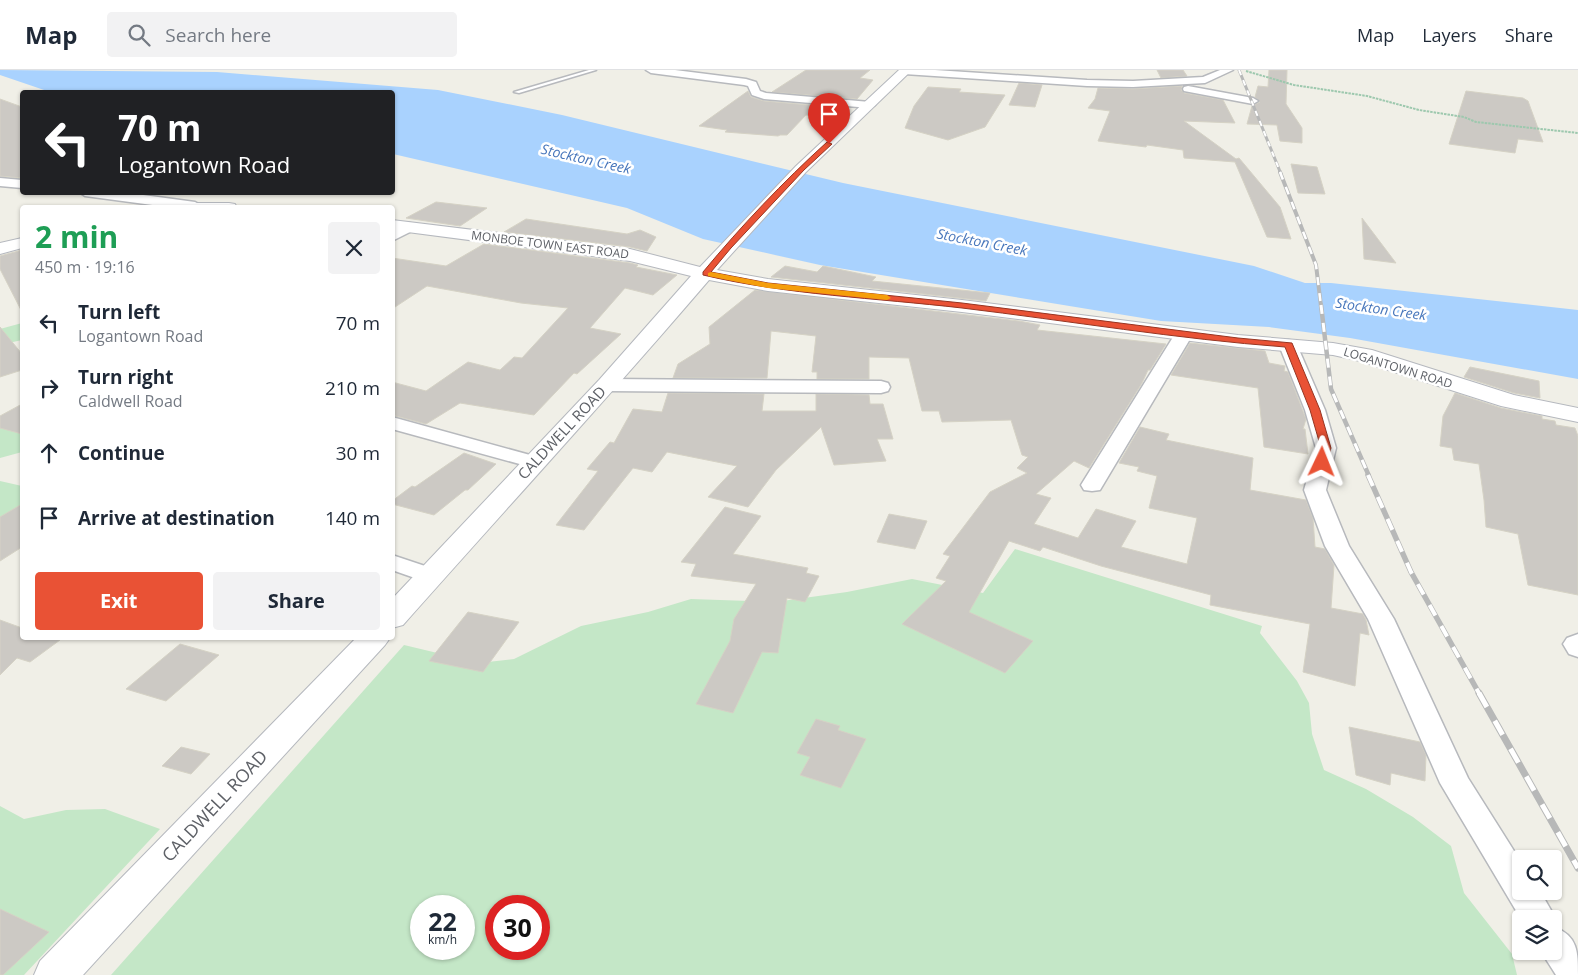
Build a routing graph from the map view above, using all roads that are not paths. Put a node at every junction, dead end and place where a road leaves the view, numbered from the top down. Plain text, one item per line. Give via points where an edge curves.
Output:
1 (594, 70) edge
2 (651, 70) edge
3 (1228, 70) edge
4 (905, 71) edge
5 (1133, 84) junction
6 (517, 92) dead end
7 (1253, 102) dead end
8 (870, 105) junction
9 (0, 182) edge
10 (20, 184) edge
11 (106, 195) edge
12 (178, 205) edge
13 (401, 226) edge
14 (20, 244) edge
15 (0, 249) edge
16 (711, 288) junction
17 (1184, 334) junction
18 (1288, 345) junction
19 (607, 385) junction
20 (881, 387) dead end
21 (1578, 415) edge
22 (395, 424) edge
23 (534, 462) junction
24 (1092, 485) dead end
25 (395, 563) edge
26 (432, 576) junction
27 (395, 615) edge
28 (372, 640) edge
29 (1578, 643) edge
30 (1578, 648) edge
31 (1512, 874) edge
32 (1562, 955) edge
33 (55, 975) edge
34 (1575, 975) edge

1 - 6 lane
2 - 8 street via 746,82 752,84 756,93 764,96
3 - 5 street via 1205,80
4 - 5 street
4 - 8 main road, CALDWELL ROAD
5 - 7 street via 1200,90
8 - 16 main road, CALDWELL ROAD via 801,169 728,246
9 - 10 street
11 - 12 street
13 - 16 main road, MONBOE TOWN EAST ROAD via 630,255
14 - 15 main road
16 - 17 main road, LOGANTOWN ROAD via 768,285
16 - 19 main road, CALDWELL ROAD via 669,313
17 - 18 main road, LOGANTOWN ROAD
17 - 24 street
18 - 21 main road, LOGANTOWN ROAD via 1364,356 1509,401
18 - 31 street via 1315,410 1326,448 1315,490 1337,546 1380,619 1455,783
19 - 20 street
19 - 23 main road, CALDWELL ROAD
22 - 23 street
23 - 26 main road, CALDWELL ROAD
25 - 26 street
26 - 27 main road, CALDWELL ROAD
28 - 33 main road, CALDWELL ROAD
29 - 30 street
32 - 34 street

